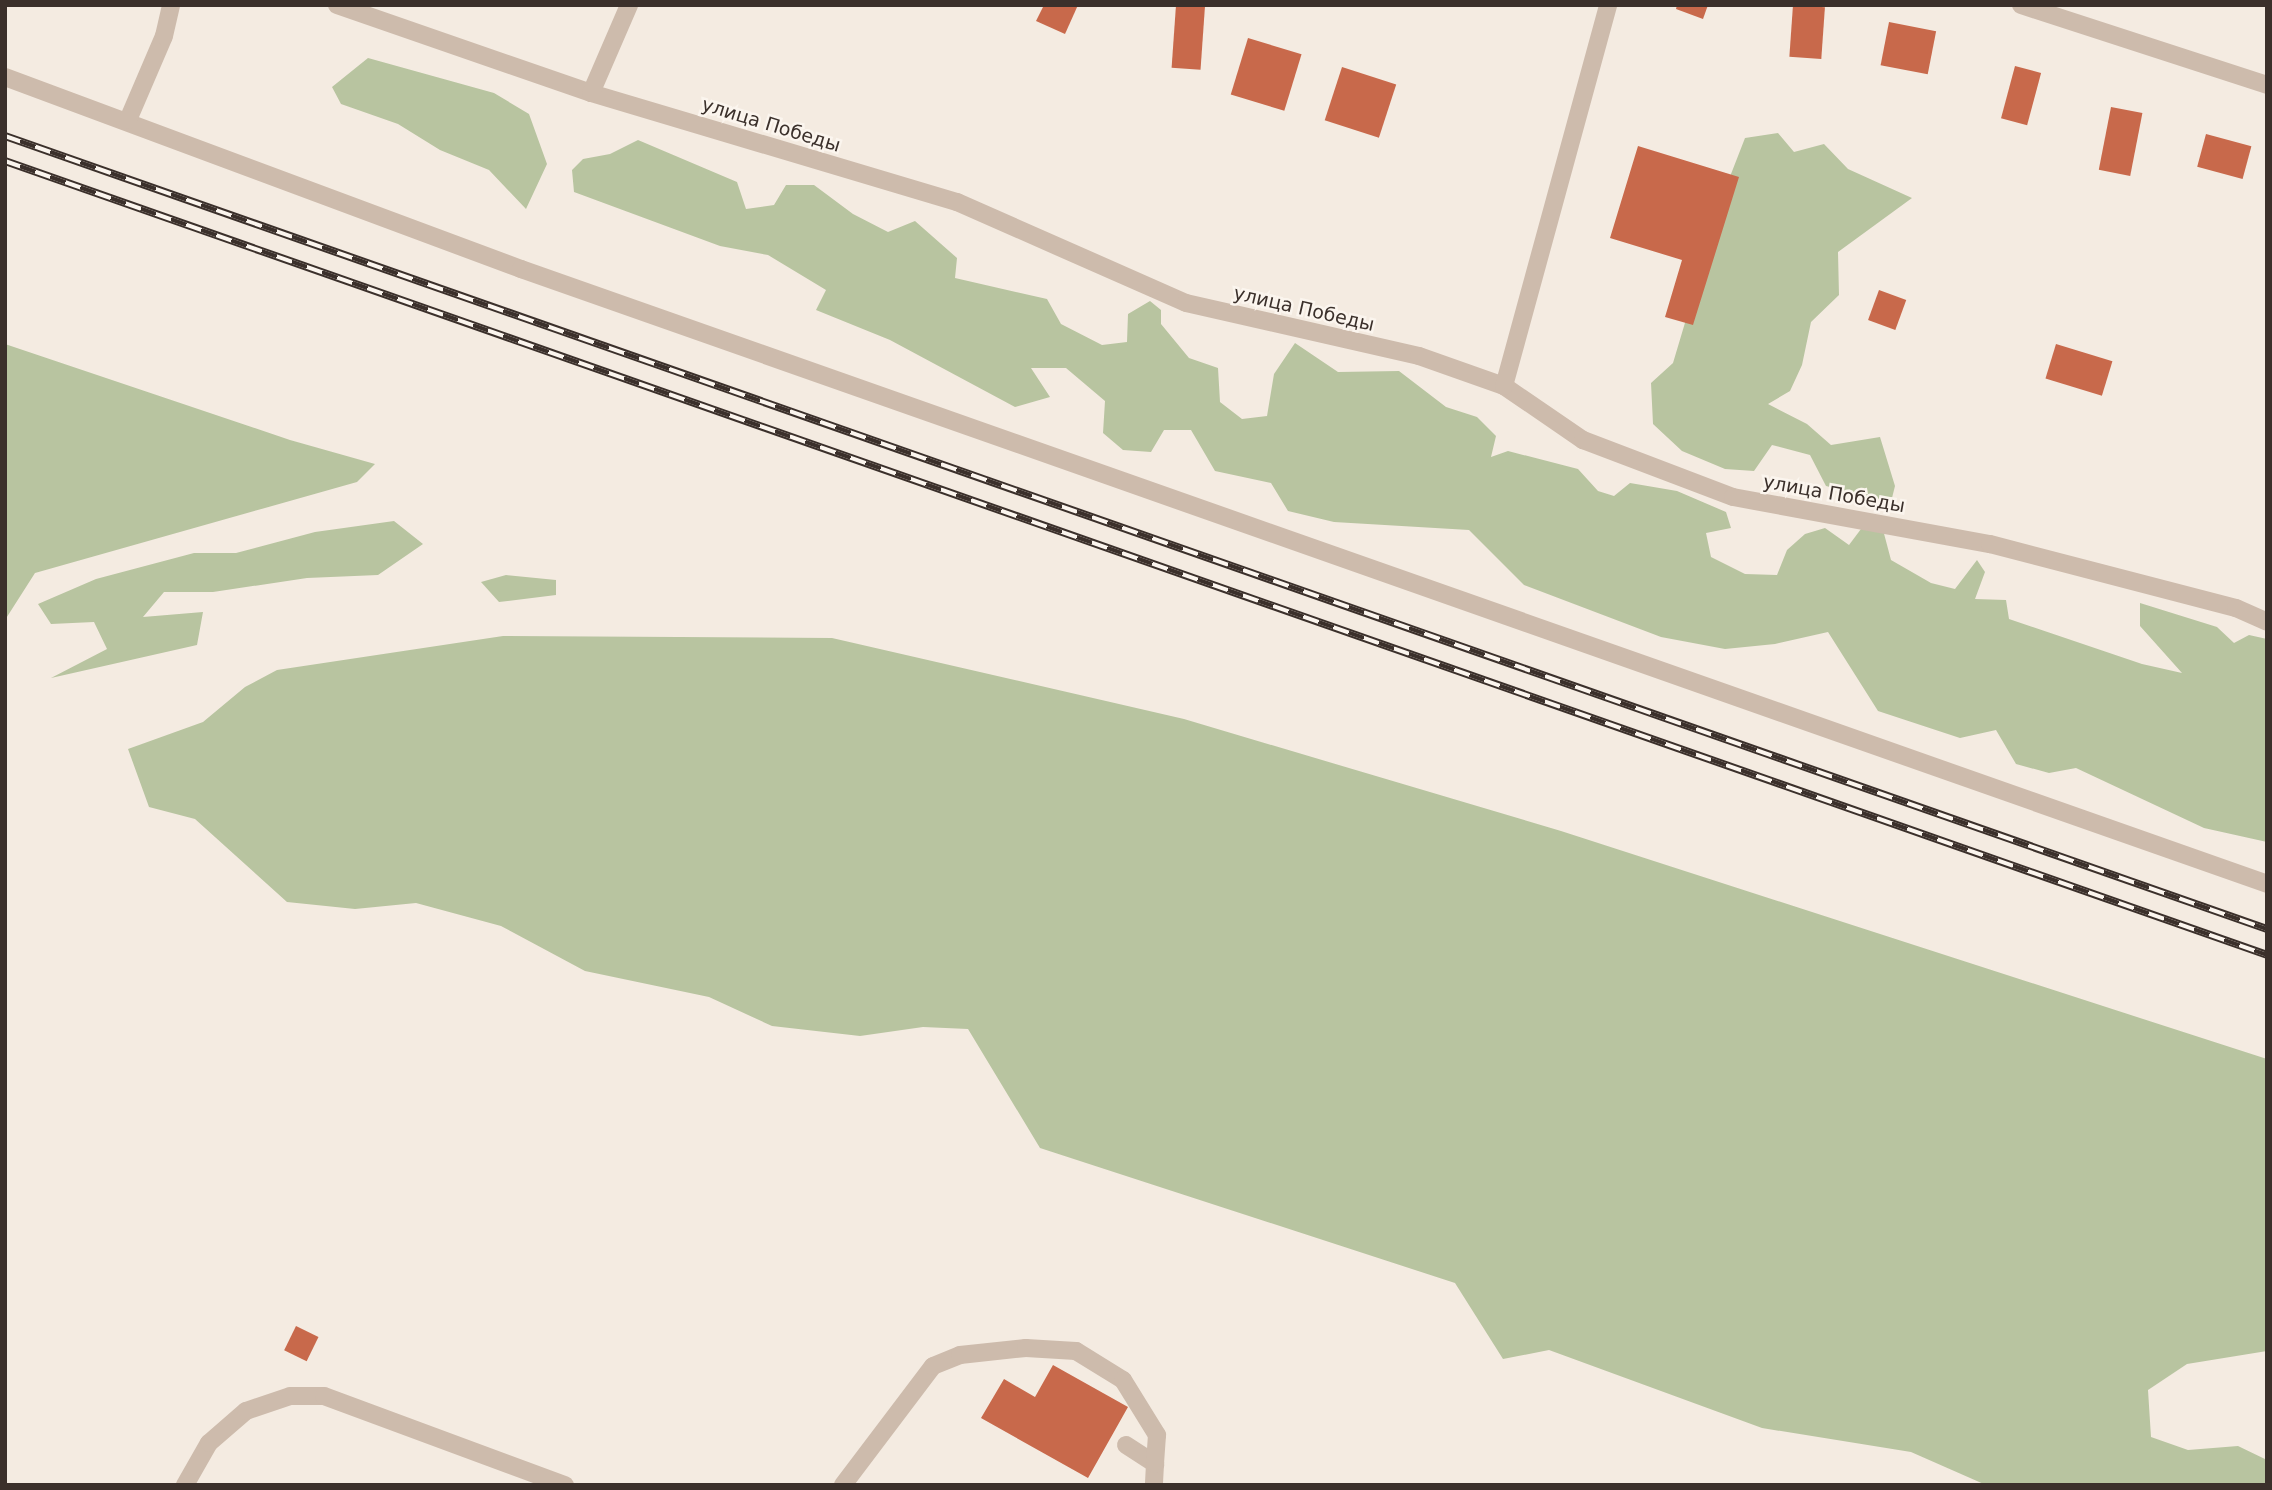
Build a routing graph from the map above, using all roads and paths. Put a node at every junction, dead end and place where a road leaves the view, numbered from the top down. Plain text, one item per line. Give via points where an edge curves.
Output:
1 (171, 5) edge
2 (337, 5) edge
3 (629, 5) edge
4 (1608, 5) edge
5 (2021, 5) edge
6 (5, 77) edge
7 (2267, 85) edge
8 (591, 93) junction
9 (128, 120) junction
10 (1504, 386) junction
11 (2267, 622) edge
12 (2267, 884) edge
13 (1126, 1445) dead end
14 (1155, 1464) junction
15 (185, 1485) edge
16 (565, 1485) edge
17 (843, 1485) edge
18 (1154, 1485) edge

1 - 9 street via 164,36
2 - 8 street, улица Победы
3 - 8 street
4 - 10 street
5 - 7 street
6 - 9 street
8 - 10 street, улица Победы via 957,202 1186,303 1419,356
9 - 12 street via 521,270
10 - 11 street, улица Победы via 1583,440 1733,497 1990,544 2236,608
13 - 14 street
14 - 17 street via 1157,1435 1123,1380 1076,1351 1026,1348 960,1354 933,1366
14 - 18 street
15 - 16 street via 209,1443 246,1411 290,1396 324,1396 372,1411 458,1449

